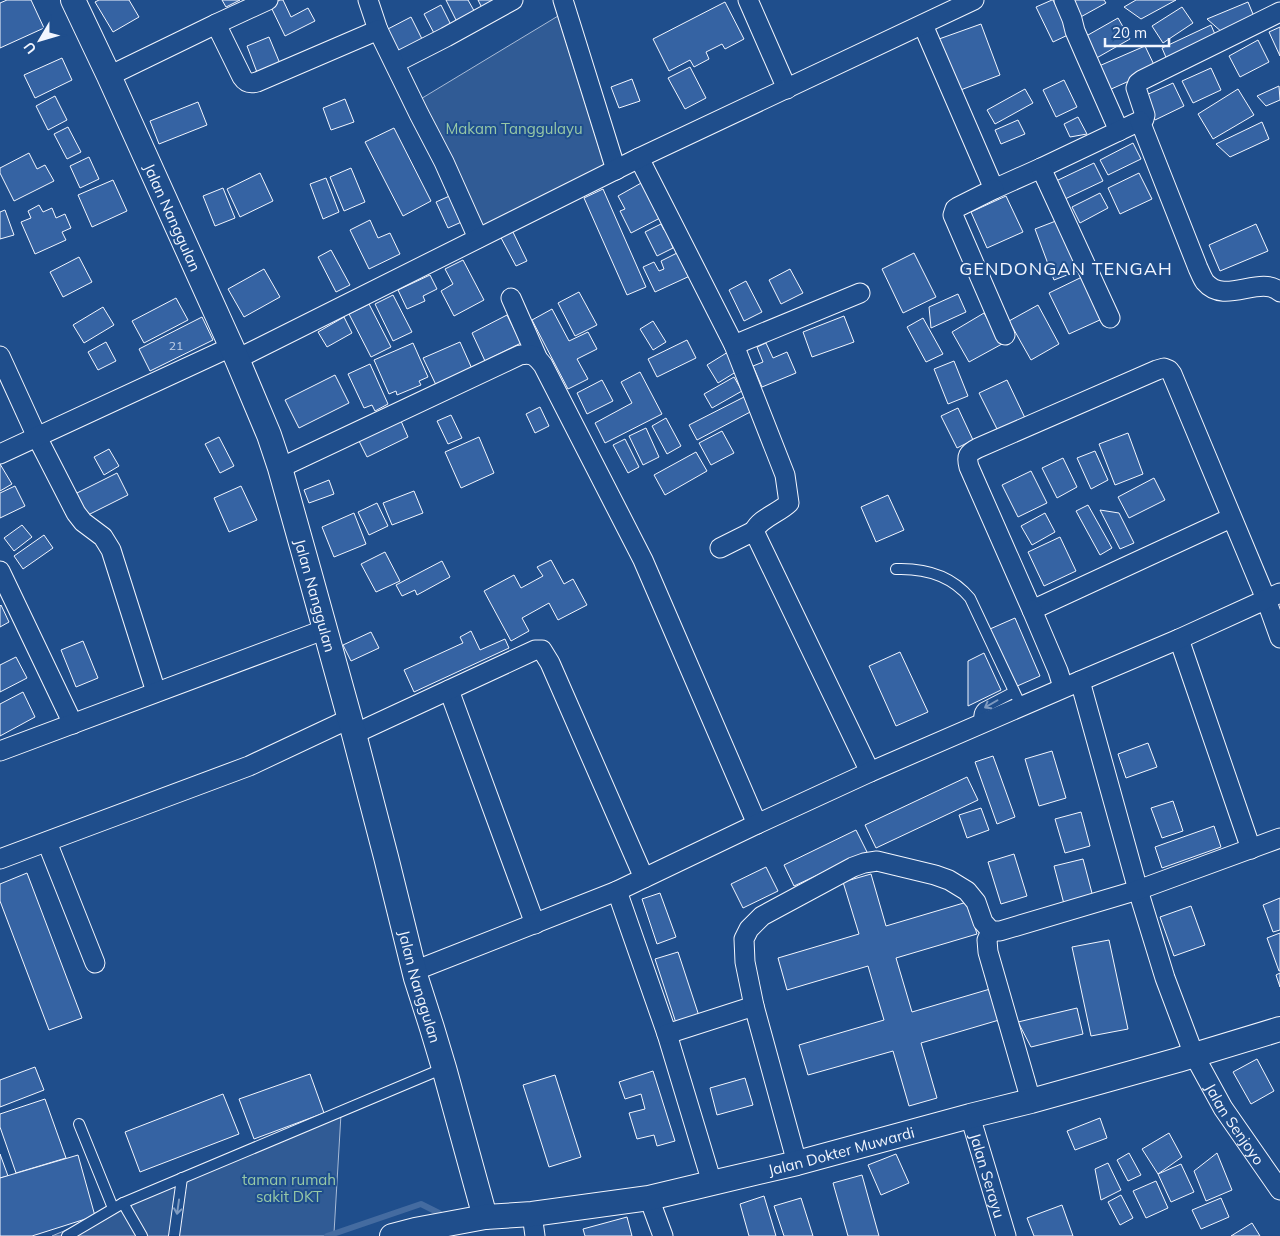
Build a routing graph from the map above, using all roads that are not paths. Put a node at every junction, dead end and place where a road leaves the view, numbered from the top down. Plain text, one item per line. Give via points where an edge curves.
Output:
1 (73, 0) edge
2 (268, 0) edge
3 (368, 0) edge
4 (513, 0) edge
5 (563, 0) edge
6 (748, 0) edge
7 (974, 0) edge
8 (1064, 0) edge
9 (1280, 12) edge
10 (216, 24) junction
11 (923, 25) junction
12 (378, 30) junction
13 (395, 63) junction
14 (109, 76) junction
15 (787, 89) junction
16 (1140, 121) junction
17 (1119, 131) junction
18 (639, 158) junction
19 (1041, 168) junction
20 (616, 170) junction
21 (994, 189) junction
22 (478, 238) junction
23 (1280, 292) edge
24 (860, 293) dead end
25 (511, 298) dead end
26 (1110, 318) dead end
27 (1005, 335) dead end
28 (734, 345) junction
29 (234, 353) junction
30 (0, 356) edge
31 (537, 357) junction
32 (37, 438) junction
33 (0, 454) edge
34 (280, 468) junction
35 (1232, 518) junction
36 (754, 531) junction
37 (720, 548) dead end
38 (896, 568) dead end
39 (0, 572) edge
40 (1273, 596) edge
41 (1032, 610) junction
42 (326, 629) junction
43 (1280, 638) edge
44 (1179, 639) junction
45 (1071, 684) junction
46 (449, 690) junction
47 (156, 692) junction
48 (1018, 699) junction
49 (73, 724) junction
50 (352, 727) junction
51 (0, 751) edge
52 (870, 772) junction
53 (757, 824) junction
54 (1280, 838) edge
55 (48, 842) junction
56 (1251, 849) junction
57 (0, 859) edge
58 (644, 878) junction
59 (1138, 890) junction
60 (617, 891) junction
61 (535, 924) junction
62 (991, 931) junction
63 (95, 962) dead end
64 (414, 971) junction
65 (754, 1006) junction
66 (1280, 1029) edge
67 (667, 1034) junction
68 (1194, 1055) junction
69 (444, 1068) junction
70 (1031, 1101) junction
71 (970, 1116) junction
72 (79, 1124) dead end
73 (797, 1163) junction
74 (182, 1178) junction
75 (712, 1183) junction
76 (1280, 1190) edge
77 (649, 1198) junction
78 (123, 1203) junction
79 (112, 1208) junction
80 (485, 1217) junction
81 (534, 1225) edge
82 (1001, 1234) edge
83 (67, 1236) edge
84 (142, 1236) edge
85 (174, 1236) edge
86 (392, 1236) edge
87 (663, 1236) edge

1 - 14 street, Jalan Nanggulan
2 - 10 street
3 - 12 street
4 - 13 street
5 - 20 street
6 - 15 street
7 - 11 street
8 - 17 street
9 - 16 street via 1138,83 1136,88 1144,115
10 - 12 street via 242,77 250,83
10 - 14 street
11 - 15 street
11 - 21 street
12 - 13 street
13 - 22 street
14 - 29 street, Jalan Nanggulan
15 - 18 street
16 - 17 street
16 - 23 street via 1205,282 1223,292 1270,286
17 - 19 street
18 - 20 street
18 - 28 street
19 - 21 street
19 - 26 street
20 - 22 street
21 - 27 street via 955,209 953,215
22 - 29 street
24 - 28 street
25 - 31 street
28 - 36 street via 785,475 790,503 756,526
29 - 32 street
29 - 34 street, Jalan Nanggulan
30 - 32 street
31 - 34 street via 529,354 520,356
31 - 53 street via 643,560
32 - 33 street
32 - 47 street via 76,513 103,537 111,550
34 - 42 street, Jalan Nanggulan
35 - 40 street
35 - 41 street
35 - 41 street, Jalan Senjoyo via 1172,374 1164,368 978,448 970,452 967,459 969,467
36 - 37 street
36 - 52 street
38 - 48 lane via 935,574 963,590 970,598
39 - 49 street
40 - 43 street
40 - 44 street
41 - 45 street, Jalan Senjoyo via 1058,671
42 - 47 street
42 - 50 street, Jalan Nanggulan
44 - 45 street
44 - 56 street
45 - 48 street
45 - 59 street, Jalan Senjoyo
46 - 50 street
46 - 58 street via 535,650 542,650
46 - 61 street
47 - 49 street
48 - 52 street via 981,724
49 - 51 street
50 - 55 street
50 - 64 street, Jalan Nanggulan
52 - 53 street
53 - 58 street
54 - 56 street
55 - 57 street
55 - 63 street
56 - 59 street
58 - 60 street
59 - 62 street
59 - 68 street, Jalan Senjoyo via 1165,978
60 - 61 street
60 - 67 street
61 - 64 street
62 - 65 street via 983,922 976,902 967,891 950,880 877,861 864,863 762,916 749,929 744,939 744,950
62 - 70 street via 987,940 988,952
64 - 69 street, Jalan Nanggulan
65 - 67 street
65 - 73 street
66 - 68 street, Jalan Dokter Muwardi
67 - 75 street
68 - 70 street, Jalan Dokter Muwardi
68 - 76 street, Jalan Senjoyo via 1223,1108
69 - 74 lane
69 - 80 street, Jalan Nanggulan
70 - 71 street, Jalan Dokter Muwardi
71 - 73 street, Jalan Dokter Muwardi
71 - 82 street, Jalan Serayu
72 - 79 lane
73 - 75 street, Jalan Dokter Muwardi
74 - 78 lane
74 -> 85 lane
75 - 77 street, Jalan Dokter Muwardi
77 - 81 street, Jalan Dokter Muwardi
77 - 87 street
78 - 79 lane
78 - 84 lane
79 - 83 lane
80 - 81 street, Jalan Dokter Muwardi
80 - 86 street, Jalan Dokter Muwardi

